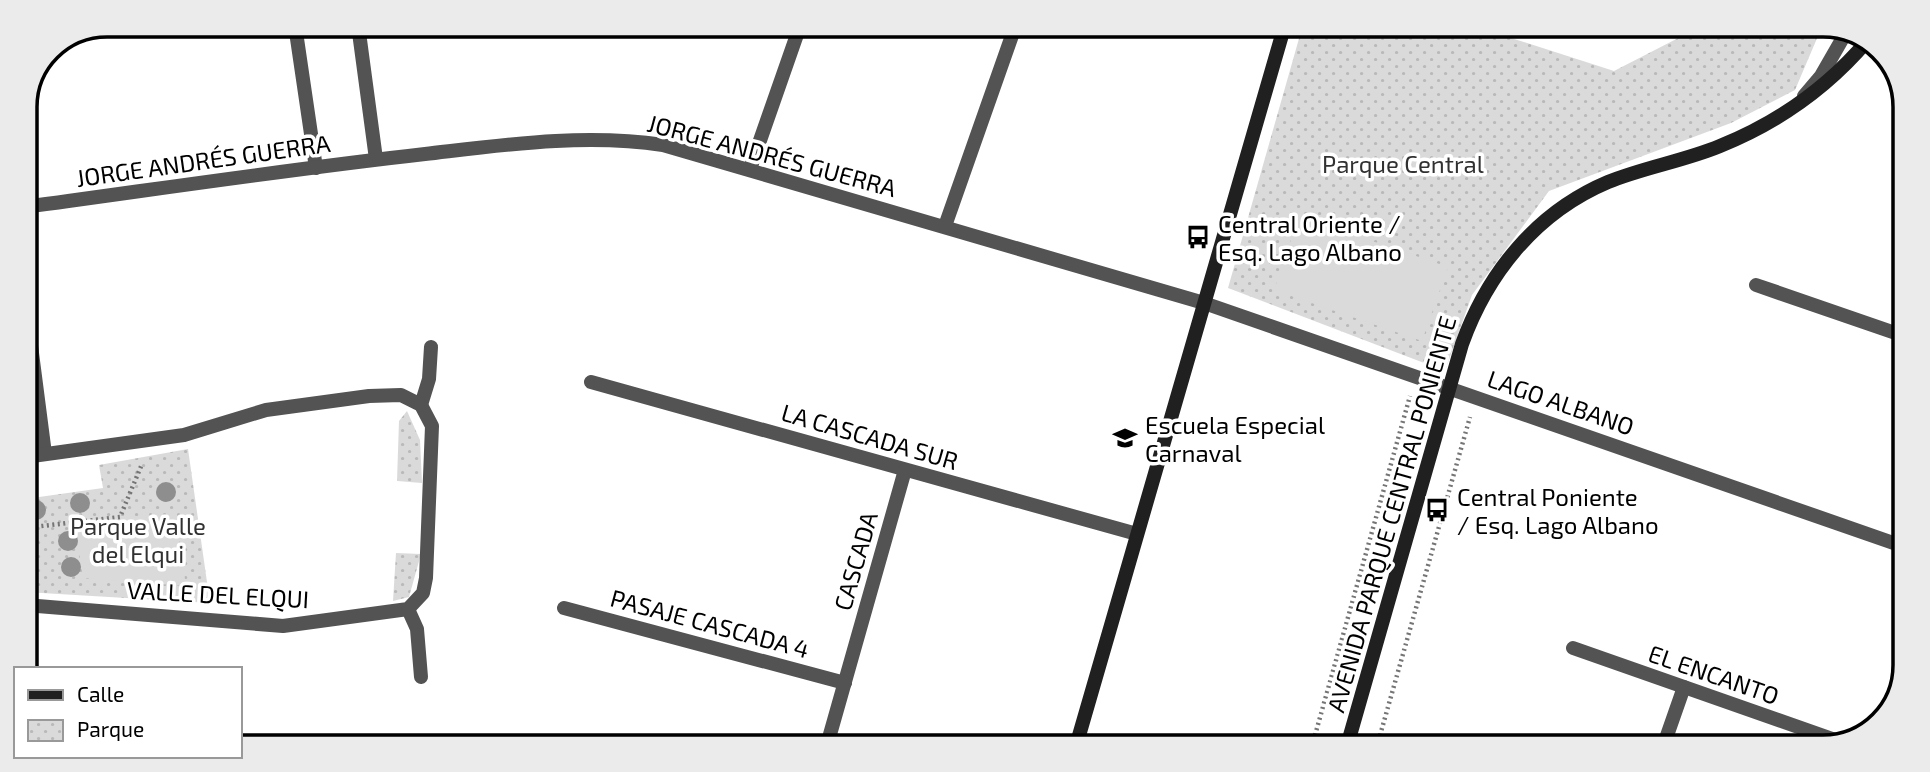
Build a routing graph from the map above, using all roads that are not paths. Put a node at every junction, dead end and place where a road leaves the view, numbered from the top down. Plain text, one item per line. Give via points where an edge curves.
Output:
1 (297, 37) edge
2 (360, 37) edge
3 (796, 37) edge
4 (1011, 37) edge
5 (1280, 37) edge
6 (1842, 39) edge
7 (1860, 48) edge
8 (1797, 105) junction
9 (376, 159) junction
10 (316, 168) junction
11 (750, 169) junction
12 (37, 205) edge
13 (945, 226) junction
14 (1756, 285) dead end
15 (1204, 303) junction
16 (1893, 332) edge
17 (431, 348) dead end
18 (591, 382) dead end
19 (37, 388) edge
20 (1450, 388) junction
21 (421, 405) junction
22 (46, 454) junction
23 (37, 455) edge
24 (905, 470) junction
25 (1137, 534) junction
26 (1893, 543) edge
27 (37, 606) edge
28 (564, 608) dead end
29 (408, 609) junction
30 (1573, 648) dead end
31 (421, 677) dead end
32 (845, 683) junction
33 (1684, 687) junction
34 (830, 735) edge
35 (1079, 735) edge
36 (1350, 735) edge
37 (1667, 735) edge
38 (1821, 735) edge

1 - 10 street
2 - 9 street
3 - 11 street
4 - 13 street
5 - 15 street
6 - 8 street, AVENIDA PARQUE CENTRAL PONIENTE
7 - 8 street, AVENIDA PARQUE CENTRAL PONIENTE
8 - 20 street, AVENIDA PARQUE CENTRAL PONIENTE via 1728,142 1609,182 1555,212 1492,279 1472,317
9 - 10 street, JORGE ANDRÉS GUERRA
9 - 11 street, JORGE ANDRÉS GUERRA via 527,142 622,141 663,145
10 - 12 street, JORGE ANDRÉS GUERRA
11 - 13 street, JORGE ANDRÉS GUERRA
13 - 15 street, JORGE ANDRÉS GUERRA
14 - 16 street
15 - 20 street, LAGO ALBANO
15 - 25 street
17 - 21 street
18 - 24 street, LA CASCADA SUR
19 - 22 street
20 - 26 street, LAGO ALBANO
20 - 36 street, AVENIDA PARQUE CENTRAL PONIENTE
21 - 22 street via 401,395 369,396 266,410 184,435
21 - 29 street via 433,438 426,578 423,593
22 - 23 street
24 - 25 street, LA CASCADA SUR
24 - 32 street, CASCADA
25 - 35 street
27 - 29 street, VALLE DEL ELQUI via 283,626
28 - 32 street, PASAJE CASCADA 4
29 - 31 street via 417,629
30 - 33 street, EL ENCANTO
32 - 34 street, CASCADA
33 - 37 street
33 - 38 street, EL ENCANTO

